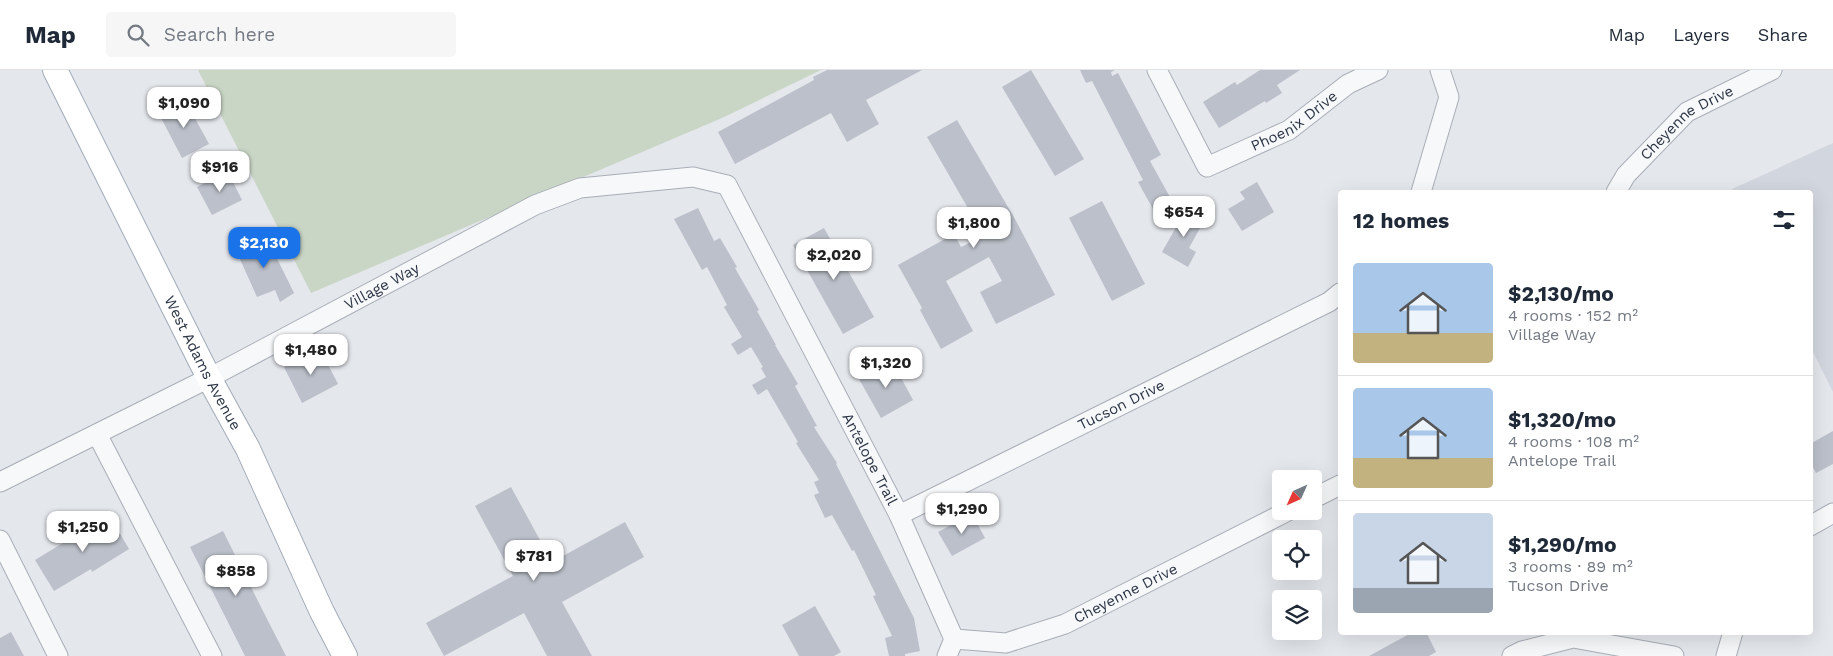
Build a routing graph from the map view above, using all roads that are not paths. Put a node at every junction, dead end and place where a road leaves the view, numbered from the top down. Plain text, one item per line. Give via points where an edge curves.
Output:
1 (56, 70) edge
2 (1157, 70) edge
3 (1378, 70) edge
4 (1440, 70) edge
5 (1772, 70) edge
6 (727, 185) joint
7 (1423, 190) edge
8 (1617, 190) edge
9 (1338, 295) edge
10 (209, 378) junction
11 (97, 434) junction
12 (0, 482) edge
13 (1338, 486) edge
14 (1322, 494) edge
15 (1833, 513) edge
16 (899, 515) junction
17 (1272, 519) edge
18 (1813, 524) edge
19 (0, 540) edge
20 (1732, 635) edge
21 (951, 648) edge
22 (1648, 653) edge
23 (58, 656) edge
24 (212, 656) edge
25 (345, 656) edge
26 (1512, 656) edge
27 (1674, 656) edge
28 (1726, 656) edge

1 - 10 main road, West Adams Avenue
2 - 3 street, Phoenix Drive via 1207,167 1289,130 1348,84
4 - 7 street via 1449,97
5 - 8 street, Cheyenne Drive via 1687,112 1626,175
6 - 10 street, Village Way via 693,177 580,188 535,205
6 - 16 street, Antelope Trail
9 - 16 street, Tucson Drive via 1329,302
10 - 11 street, Village Way
10 - 25 main road, West Adams Avenue via 248,449
11 - 12 street, Village Way
11 - 24 street
13 - 14 street
15 - 18 street
16 - 21 street, Antelope Trail
17 - 21 street, Cheyenne Drive via 1065,624 1006,643
19 - 23 street
20 - 28 street
22 - 26 street via 1573,638
22 - 27 street

